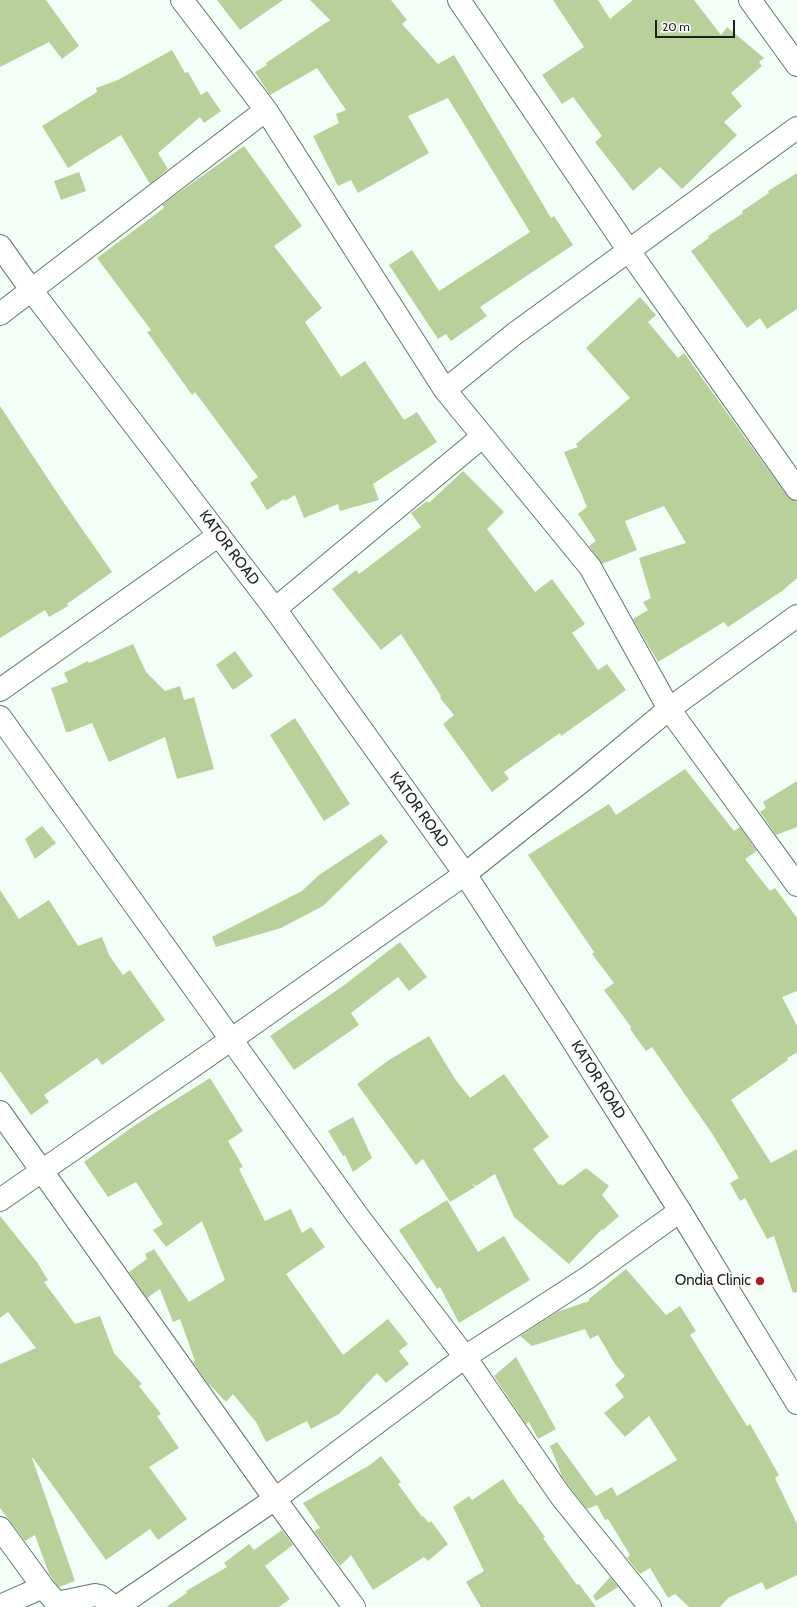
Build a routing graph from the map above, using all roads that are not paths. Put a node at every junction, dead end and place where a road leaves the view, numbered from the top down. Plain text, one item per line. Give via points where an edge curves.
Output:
1 (182, 0) edge
2 (459, 0) edge
3 (750, 0) edge
4 (797, 65) edge
5 (266, 110) junction
6 (797, 128) edge
7 (0, 246) edge
8 (629, 251) junction
9 (32, 290) junction
10 (0, 314) edge
11 (445, 390) junction
12 (482, 437) junction
13 (797, 489) edge
14 (219, 535) junction
15 (275, 609) junction
16 (797, 616) edge
17 (0, 690) edge
18 (669, 709) junction
19 (0, 717) edge
20 (465, 874) junction
21 (797, 885) edge
22 (232, 1039) junction
23 (0, 1112) edge
24 (42, 1171) junction
25 (0, 1200) edge
26 (680, 1211) junction
27 (465, 1357) junction
28 (797, 1403) edge
29 (275, 1499) junction
30 (0, 1528) edge
31 (53, 1599) edge
32 (0, 1606) edge
33 (114, 1607) edge
34 (117, 1607) edge
35 (354, 1607) edge
36 (650, 1607) edge

1 - 5 street
2 - 8 street
3 - 4 street
5 - 9 street
5 - 11 street
6 - 8 street
7 - 9 street, KATOR ROAD
8 - 11 street via 513,335
8 - 13 street
9 - 10 street
9 - 14 street, KATOR ROAD
11 - 12 street
12 - 15 street
12 - 18 street via 590,567
14 - 15 street, KATOR ROAD
14 - 17 street
15 - 20 street, KATOR ROAD
16 - 18 street
18 - 20 street
18 - 21 street
19 - 22 street
20 - 22 street
20 - 26 street, KATOR ROAD
22 - 24 street
22 - 27 street via 357,1215
23 - 24 street
24 - 25 street
24 - 29 street
26 - 27 street via 587,1278
26 - 28 street, KATOR ROAD
27 - 29 street
27 - 36 street via 560,1495
29 - 34 street
29 - 35 street
30 - 31 street
31 - 32 street
31 - 33 street via 95,1595

